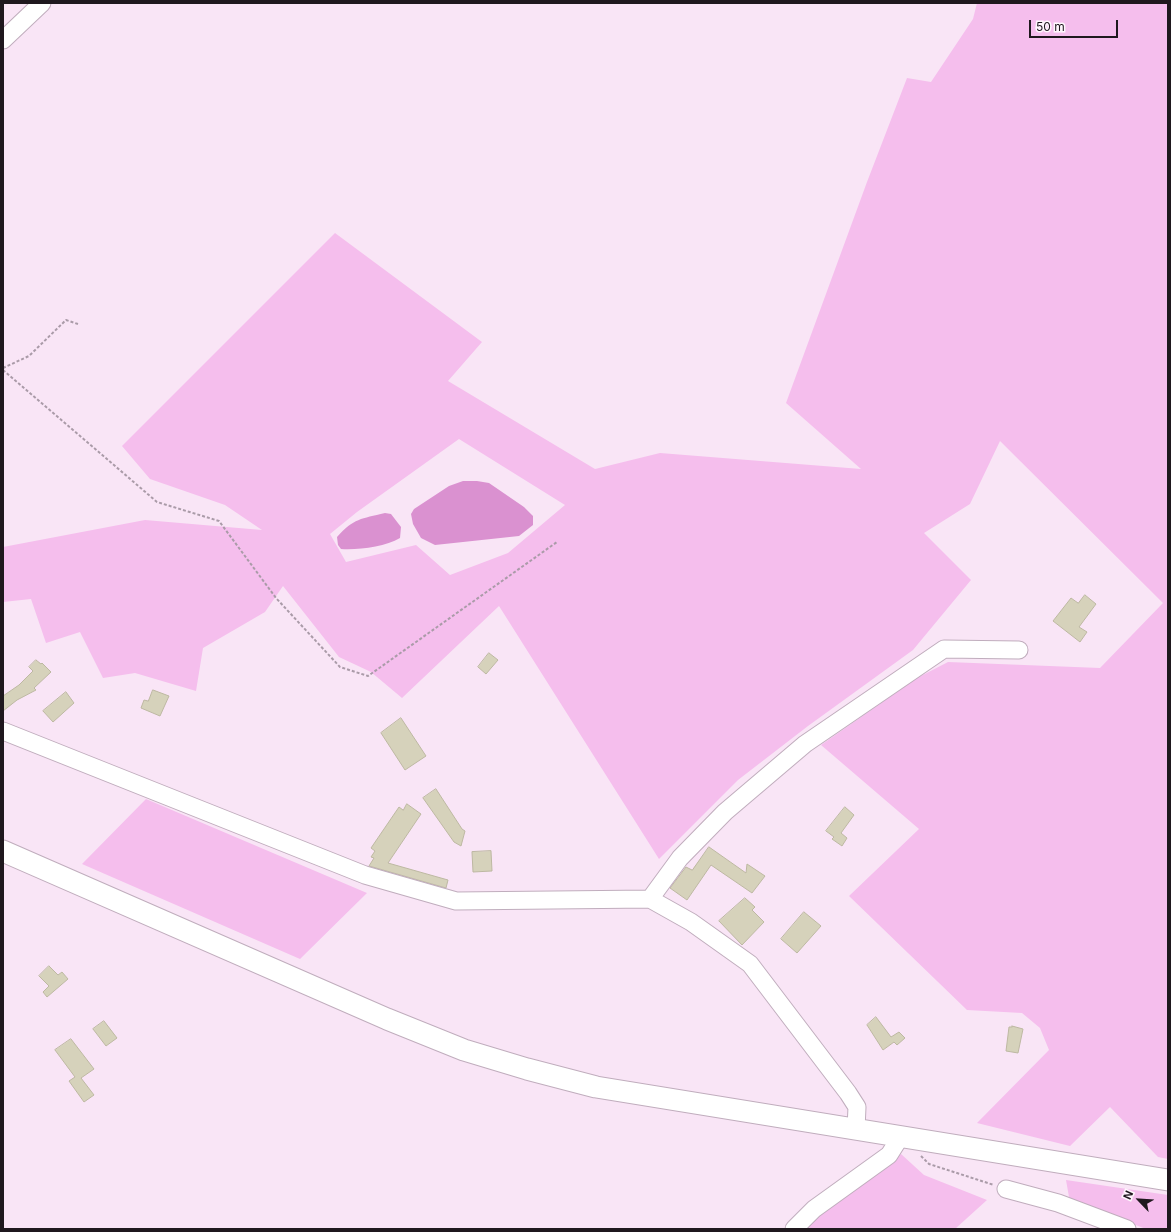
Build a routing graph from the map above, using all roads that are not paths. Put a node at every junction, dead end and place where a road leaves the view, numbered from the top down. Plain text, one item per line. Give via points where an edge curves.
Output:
1 (42, 3) edge
2 (3, 40) edge
3 (1019, 650) dead end
4 (3, 731) edge
5 (3, 851) edge
6 (650, 899) junction
7 (856, 1129) junction
8 (901, 1136) junction
9 (1168, 1180) edge
10 (1006, 1189) road end
11 (794, 1229) edge
12 (1127, 1229) edge

1 - 2 street
3 - 6 street via 944,649 805,744 725,812 680,858
4 - 6 street via 365,875 456,901
5 - 7 main road via 387,1019 464,1050 596,1087
6 - 7 street via 691,922 750,964 857,1107
7 - 8 main road
8 - 9 main road
8 - 11 street via 889,1155 814,1209
10 - 12 street via 1058,1196

